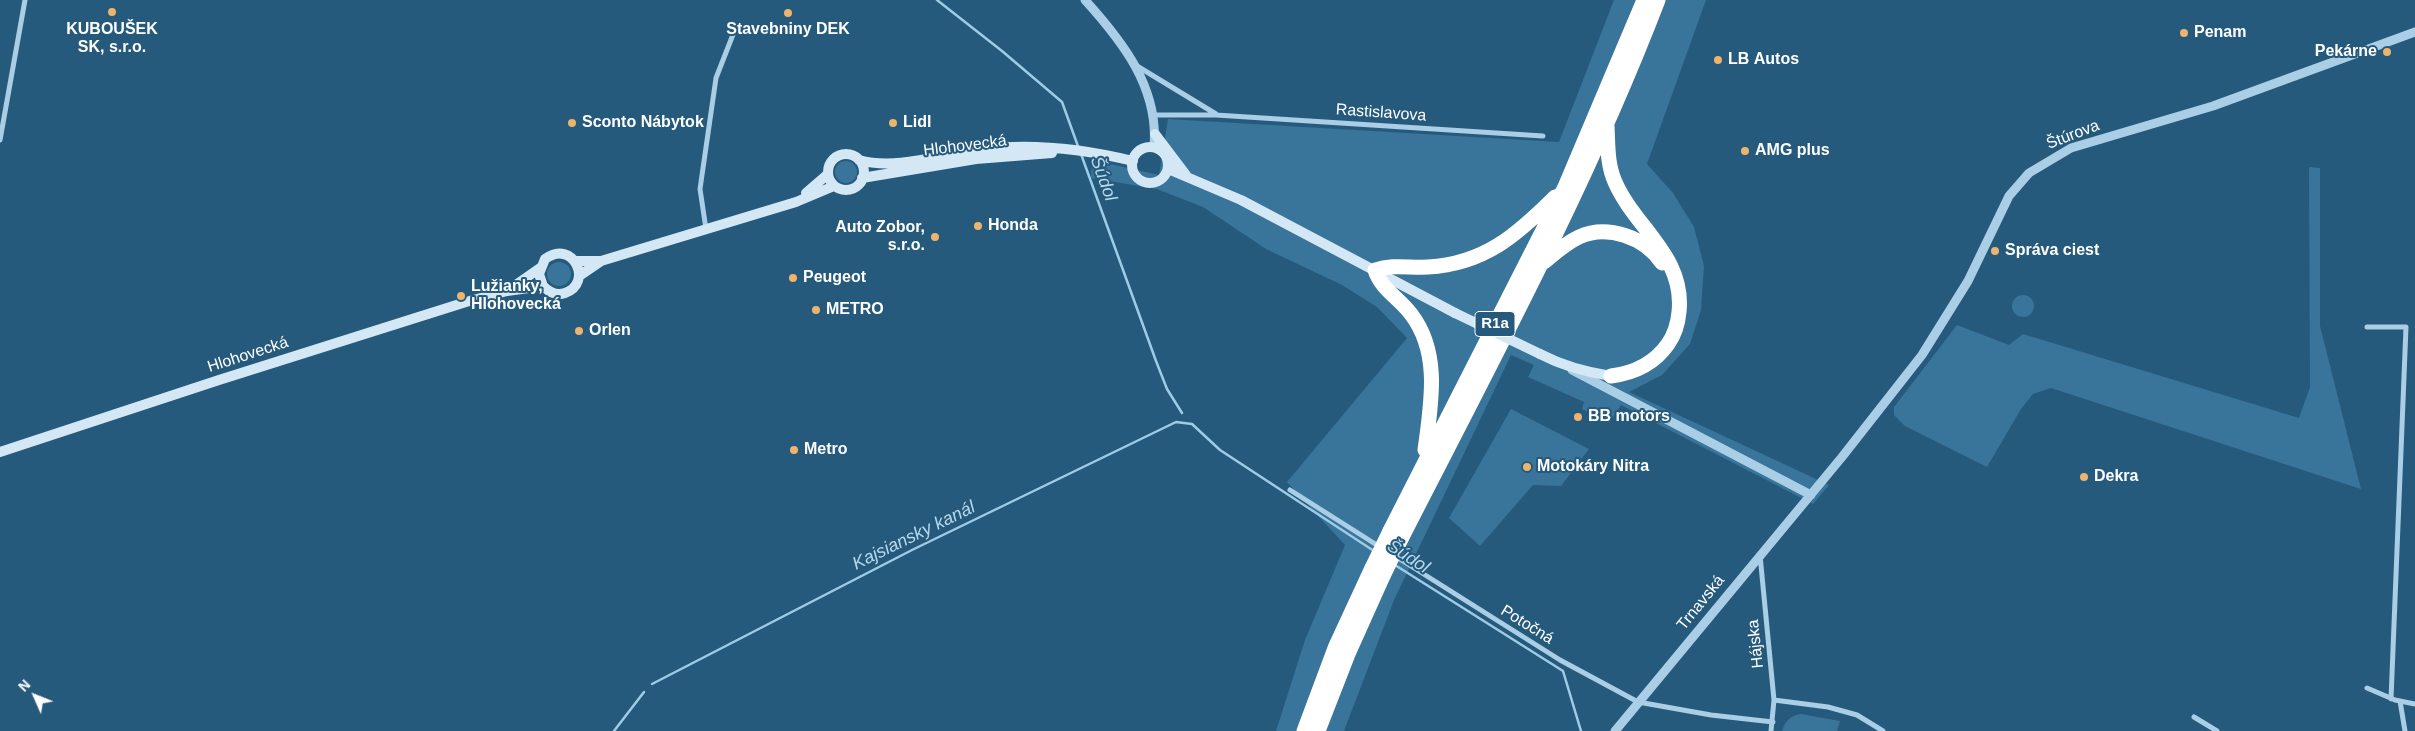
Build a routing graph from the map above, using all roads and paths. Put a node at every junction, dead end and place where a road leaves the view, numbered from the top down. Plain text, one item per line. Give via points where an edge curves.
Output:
1 (25, 0) edge
2 (1086, 0) edge
3 (1644, 0) edge
4 (1658, 0) edge
5 (734, 32) dead end
6 (2415, 32) edge
7 (1137, 66) junction
8 (1152, 114) junction
9 (1216, 115) junction
10 (1607, 122) junction
11 (1155, 134) junction
12 (1543, 136) dead end
13 (0, 140) edge
14 (1154, 147) junction
15 (1072, 151) junction
16 (859, 160) junction
17 (1133, 161) junction
18 (1168, 169) junction
19 (828, 174) junction
20 (1187, 176) junction
21 (862, 178) junction
22 (834, 186) junction
23 (1565, 187) junction
24 (796, 202) junction
25 (706, 228) junction
26 (575, 261) junction
27 (601, 261) junction
28 (1541, 265) junction
29 (540, 268) junction
30 (1375, 270) junction
31 (579, 276) junction
32 (543, 286) junction
33 (507, 291) junction
34 (2367, 327) dead end
35 (1560, 364) junction
36 (1611, 376) junction
37 (1613, 392) junction
38 (0, 452) edge
39 (1424, 461) junction
40 (1290, 490) dead end
41 (1811, 495) junction
42 (1396, 534) junction
43 (1760, 555) junction
44 (1377, 572) junction
45 (2367, 688) dead end
46 (2391, 698) junction
47 (1774, 700) junction
48 (2400, 701) junction
49 (1638, 702) junction
50 (2415, 704) edge
51 (2194, 717) dead end
52 (1773, 722) junction
53 (1304, 731) edge
54 (1318, 731) edge
55 (1615, 731) edge
56 (1771, 731) edge
57 (1883, 731) edge
58 (2217, 731) edge
59 (2405, 731) edge

1 - 13 street
2 - 7 street
3 - 23 highway, R1a
4 - 10 highway, R1a
5 - 25 street via 716,78 701,180 701,207
6 - 41 street, Štúrova via 2213,106 2071,148 2036,168 2009,196 1968,281 1922,355
7 - 8 street
7 - 9 street, Rastislavova
8 - 9 street, Rastislavova
8 - 11 street
9 - 12 street, Rastislavova
10 - 28 highway, R1a
10 - 36 highway via 1608,161 1615,183 1668,258 1677,282 1680,305 1673,335 1654,360 1628,374
11 - 14 street
11 - 20 main road
14 - 17 main road via 1140,150
14 - 18 main road via 1166,155
15 - 16 main road, Hlohovecká via 994,148 894,164
15 - 17 main road
15 - 21 main road, Hlohovecká via 976,159
16 - 19 main road via 845,154 836,157
16 - 21 main road
17 - 18 main road via 1135,174 1148,182 1161,179
18 - 20 main road
19 - 22 main road
19 - 24 main road, Hlohovecká
20 - 30 main road via 1241,200
21 - 22 main road via 850,189
22 - 24 main road, Hlohovecká
23 - 30 highway via 1523,229 1484,254 1447,265 1420,268 1388,265
23 - 39 highway, R1a
24 - 25 main road, Hlohovecká
25 - 27 main road, Hlohovecká
26 - 27 main road, Hlohovecká
26 - 29 main road, Hlohovecká via 565,255 554,254 545,259
26 - 31 main road
27 - 31 main road, Hlohovecká
28 - 36 highway via 1581,236 1605,232 1627,236 1661,260 1673,290 1670,328 1650,356
28 - 42 highway, R1a
29 - 32 main road
29 - 33 main road, Hlohovecká
30 - 35 main road, bridge
30 - 39 highway via 1379,282 1405,306 1420,328 1430,356 1432,391
31 - 32 main road, Hlohovecká via 575,286 563,294 553,293
32 - 33 main road, Hlohovecká
33 - 38 main road, Hlohovecká
34 - 46 street via 2406,327
35 - 36 main road
35 - 37 street
36 - 37 street
37 - 41 street
39 - 42 highway, R1a
40 - 49 street, Potočná via 1560,660
41 - 43 street, Trnavská
42 - 44 highway, R1a, bridge
43 - 47 street, Hájska
43 - 49 street, Trnavská
44 - 53 highway, R1a via 1335,648
44 - 54 highway, R1a
45 - 46 street
46 - 48 street
47 - 52 street, Hájska
47 - 57 street via 1828,707 1857,715
48 - 50 street
48 - 59 street
49 - 52 street, Potočná
49 - 55 street, Trnavská
51 - 58 street
52 - 56 street, Hájska

